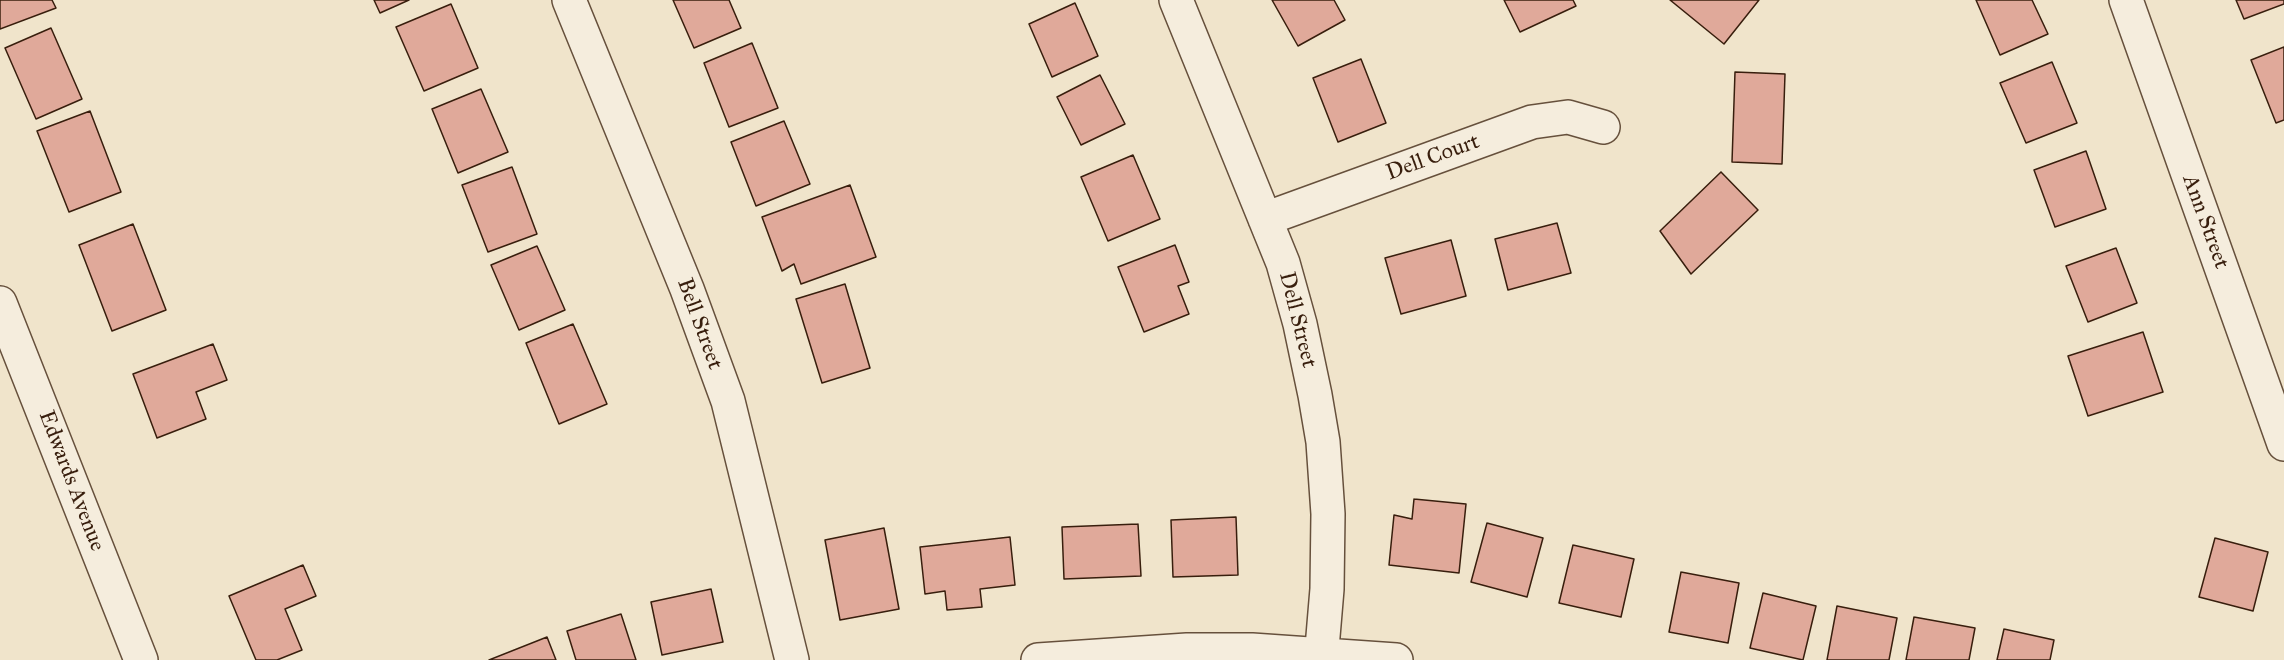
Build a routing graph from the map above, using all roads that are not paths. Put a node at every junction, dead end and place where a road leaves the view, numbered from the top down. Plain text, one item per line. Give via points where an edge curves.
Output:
1 (569, 0) edge
2 (1176, 0) edge
3 (2126, 0) edge
4 (1603, 127) dead end
5 (1265, 219) junction
6 (0, 303) edge
7 (2270, 362) edge
8 (2284, 444) edge
9 (1321, 657) edge
10 (141, 660) edge
11 (792, 660) edge
12 (1038, 660) edge
13 (1396, 660) edge

1 - 11 street, Bell Street via 687,289 728,401
2 - 5 street, Dell Street
3 - 7 street, Ann Street
4 - 5 street, Dell Court via 1568,117 1532,122
5 - 9 street, Dell Street via 1283,263 1300,324 1323,442 1328,514
6 - 10 street, Edwards Avenue
7 - 8 street, Ann Street
9 - 12 street via 1252,650 1187,650
9 - 13 street

